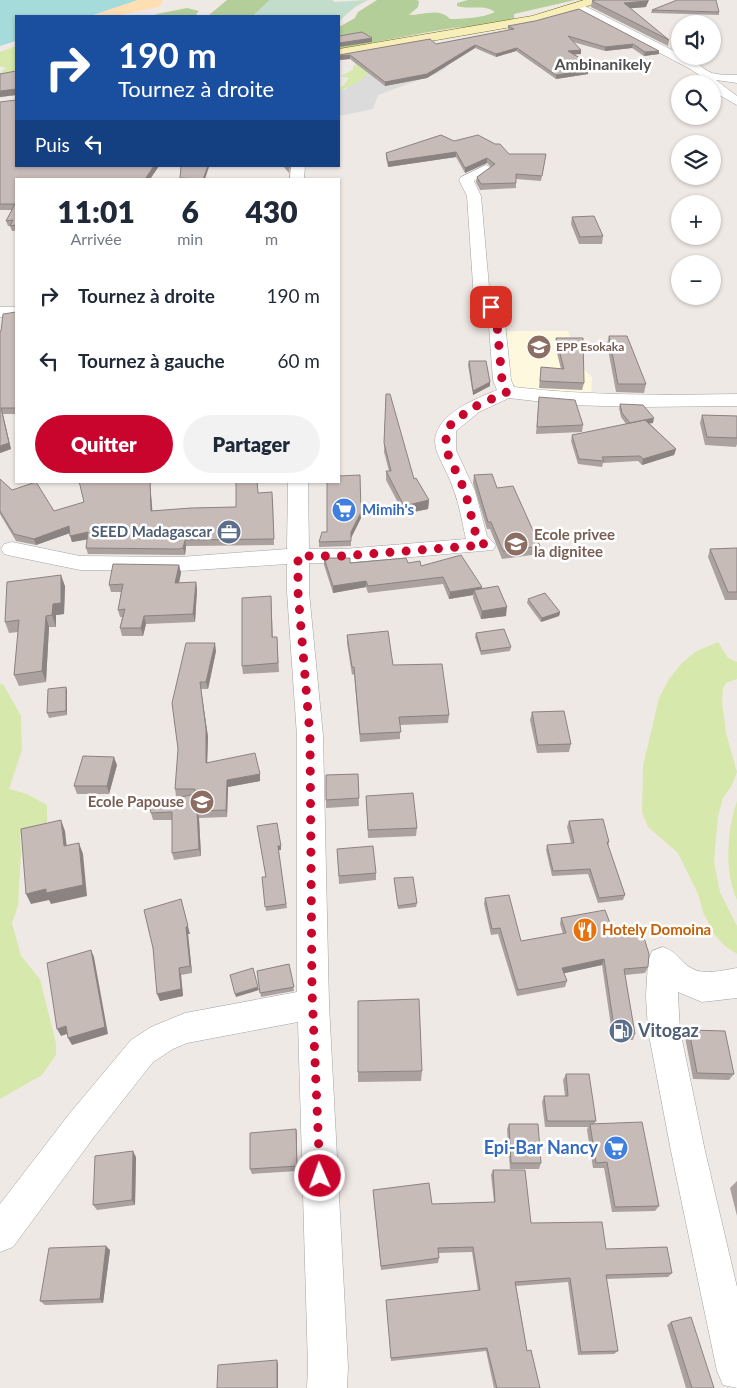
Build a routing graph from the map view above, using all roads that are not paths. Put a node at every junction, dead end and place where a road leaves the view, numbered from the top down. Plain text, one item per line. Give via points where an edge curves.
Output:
1 (596, 0) edge
2 (579, 6) junction
3 (340, 53) edge
4 (703, 75) edge
5 (737, 79) edge
6 (721, 81) edge
7 (721, 90) edge
8 (737, 101) edge
9 (486, 169) edge
10 (0, 312) edge
11 (15, 312) edge
12 (507, 392) junction
13 (737, 400) edge
14 (298, 483) edge
15 (12, 549) dead end
16 (298, 556) junction
17 (737, 983) edge
18 (313, 1004) junction
19 (0, 1234) edge
20 (737, 1371) edge
21 (327, 1388) edge

1 - 2 main road
2 - 3 main road via 518,22
2 - 4 street via 696,67
5 - 6 street
7 - 8 street
9 - 12 street via 466,180 474,196 482,299 496,313 502,380
10 - 11 street
12 - 13 street via 569,399
12 - 16 street via 472,408 446,431 446,450 465,491 477,539 485,545 343,556
14 - 16 street
15 - 16 street via 80,563 180,564
16 - 18 street via 310,736
17 - 20 street via 702,986 679,978 664,961 664,1030
18 - 19 street via 185,1028 142,1051
18 - 21 street

